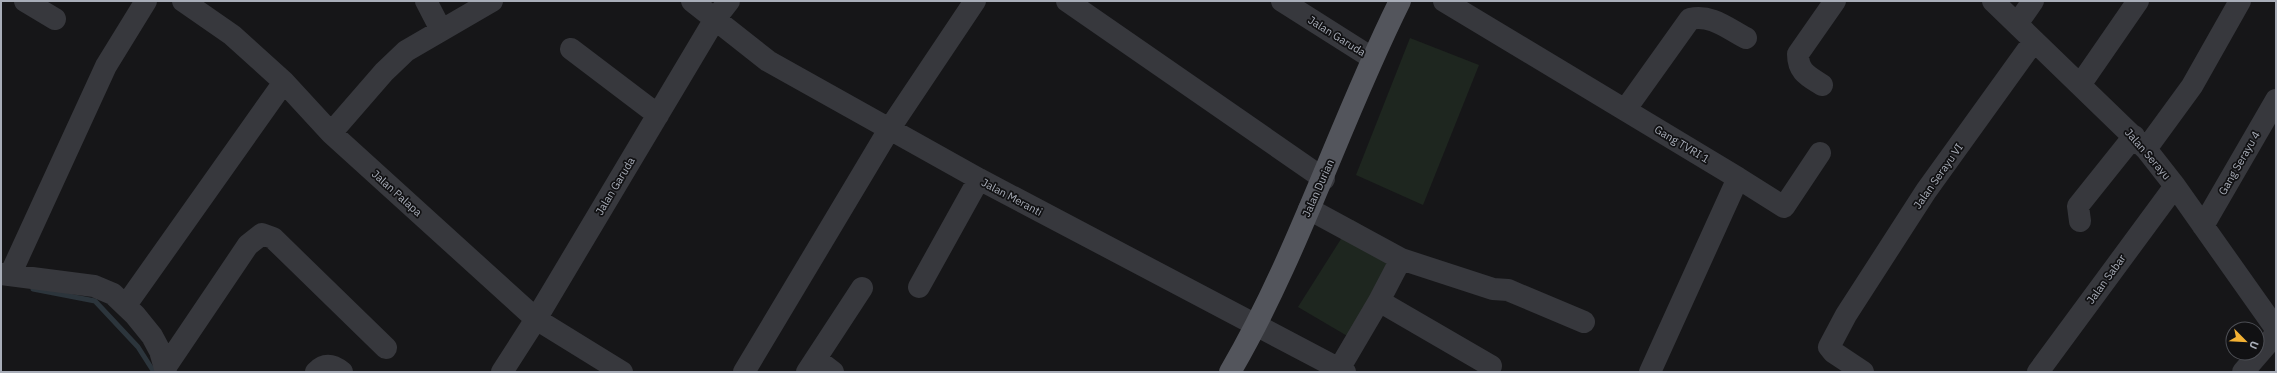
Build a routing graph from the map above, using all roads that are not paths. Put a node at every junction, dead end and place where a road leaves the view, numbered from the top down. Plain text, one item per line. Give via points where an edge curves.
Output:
1 (25, 1) edge
2 (146, 1) edge
3 (183, 1) edge
4 (426, 1) edge
5 (492, 1) edge
6 (692, 1) edge
7 (729, 1) edge
8 (975, 1) edge
9 (1067, 1) edge
10 (1282, 1) edge
11 (1400, 1) edge
12 (1444, 1) edge
13 (1835, 1) edge
14 (1993, 1) edge
15 (2033, 1) edge
16 (2138, 1) edge
17 (2240, 1) edge
18 (56, 19) dead end
19 (715, 19) junction
20 (2017, 24) junction
21 (441, 30) junction
22 (1746, 38) dead end
23 (2034, 41) junction
24 (571, 49) dead end
25 (1372, 58) junction
26 (284, 82) junction
27 (1822, 85) dead end
28 (2080, 85) junction
29 (2276, 100) edge
30 (1625, 110) junction
31 (658, 114) junction
32 (890, 128) junction
33 (331, 133) junction
34 (2140, 142) junction
35 (1820, 153) dead end
36 (1738, 178) junction
37 (979, 179) junction
38 (1324, 179) junction
39 (2175, 186) junction
40 (1309, 208) junction
41 (2080, 221) dead end
42 (2203, 226) junction
43 (1401, 259) junction
44 (5, 274) edge
45 (919, 287) dead end
46 (862, 288) dead end
47 (1379, 302) junction
48 (126, 306) junction
49 (536, 319) junction
50 (1584, 322) dead end
51 (1257, 327) junction
52 (2276, 329) edge
53 (2276, 334) edge
54 (386, 348) dead end
55 (811, 365) edge
56 (1491, 366) dead end
57 (165, 370) edge
58 (1342, 370) edge
59 (316, 372) edge
60 (342, 372) edge
61 (502, 372) edge
62 (622, 372) edge
63 (744, 372) edge
64 (833, 372) edge
65 (1230, 372) edge
66 (1650, 372) edge
67 (1863, 372) edge
68 (2038, 372) edge
69 (2243, 372) edge

1 - 18 street
2 - 44 street via 106,66
3 - 26 street, Jalan Palapa via 232,35
4 - 21 street
5 - 21 street
6 - 19 street, Jalan Meranti
7 - 19 street, Jalan Garuda
8 - 32 street
9 - 38 street
10 - 25 street, Jalan Garuda
11 - 25 main road, Jalan Durian
12 - 30 street, Gang TVRI 1
13 - 27 street via 1798,54 1801,71
14 - 20 street, Jalan Serayu
15 - 20 street
16 - 28 street
17 - 34 street via 2192,86
19 - 31 street, Jalan Garuda
19 - 32 street, Jalan Meranti via 768,61
20 - 23 street, Jalan Serayu
21 - 33 street via 400,56
22 - 30 street via 1714,20 1701,16 1690,19
23 - 28 street, Jalan Serayu
23 - 67 street, Jalan Serayu VI via 1926,191 1846,315 1829,347
24 - 31 street
25 - 38 main road, Jalan Durian
26 - 33 street, Jalan Palapa
26 - 48 street
28 - 34 street, Jalan Serayu
29 - 42 street, Gang Serayu 4
30 - 36 street, Gang TVRI 1
31 - 49 street, Jalan Garuda
32 - 37 street, Jalan Meranti
32 - 63 street
33 - 49 street, Jalan Palapa
34 - 39 street, Jalan Serayu
34 - 41 street via 2078,206
35 - 36 street, Gang TVRI 1 via 1784,207
36 - 66 street
37 - 45 street
37 - 51 street, Jalan Meranti
38 - 40 main road, Jalan Durian
39 - 42 street, Jalan Serayu
39 - 68 street, Jalan Sabar
40 - 43 street
40 - 51 main road, Jalan Durian
42 - 52 street, Jalan Serayu
43 - 47 street
43 - 50 street via 1493,289 1508,290
44 - 48 street via 94,286 113,294
46 - 55 street
47 - 56 street
47 - 58 street
48 - 57 street via 152,336 160,351
49 - 61 street, Jalan Garuda
49 - 62 street, Jalan Palapa
51 - 58 street, Jalan Meranti
51 - 65 main road, Jalan Durian
53 - 69 street
54 - 57 street via 273,238 262,234 248,245
55 - 64 street
59 - 60 street via 332,366

